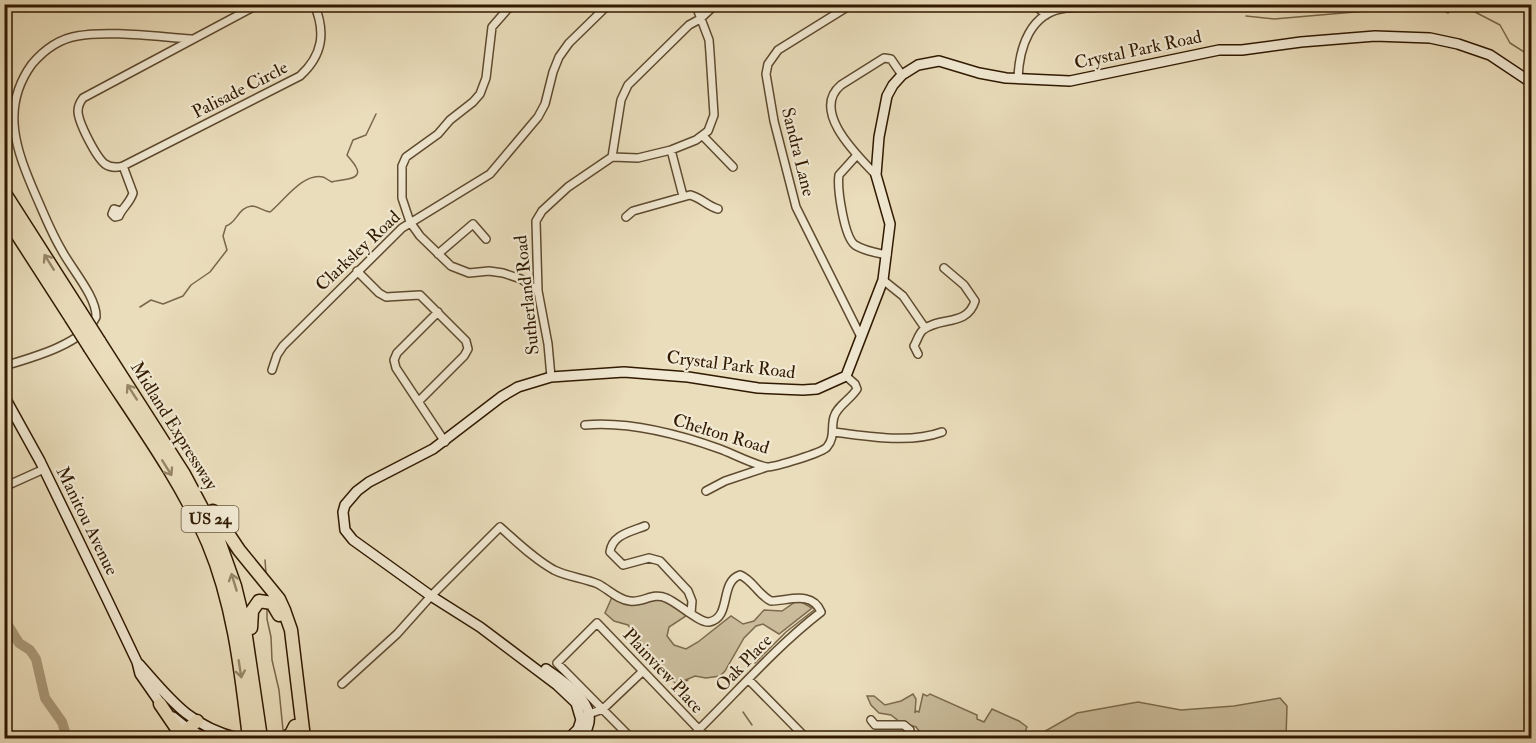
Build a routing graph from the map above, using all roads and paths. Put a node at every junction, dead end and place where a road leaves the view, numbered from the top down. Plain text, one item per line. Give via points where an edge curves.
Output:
1 (259, 4) edge
2 (314, 4) edge
3 (512, 4) edge
4 (609, 4) edge
5 (693, 4) edge
6 (716, 4) edge
7 (852, 4) edge
8 (1034, 4) edge
9 (1113, 4) edge
10 (1046, 15) junction
11 (700, 19) junction
12 (191, 39) junction
13 (902, 75) junction
14 (1018, 79) junction
15 (1532, 84) edge
16 (703, 136) junction
17 (671, 150) junction
18 (857, 155) junction
19 (612, 157) junction
20 (123, 166) junction
21 (733, 167) dead end
22 (876, 175) junction
23 (4, 192) edge
24 (683, 196) junction
25 (717, 209) dead end
26 (120, 211) dead end
27 (4, 214) edge
28 (626, 217) dead end
29 (410, 222) junction
30 (486, 239) dead end
31 (438, 254) junction
32 (887, 255) junction
33 (944, 268) dead end
34 (357, 271) junction
35 (883, 280) junction
36 (538, 291) junction
37 (438, 312) junction
38 (75, 315) junction
39 (925, 328) junction
40 (861, 337) junction
41 (94, 345) junction
42 (918, 354) dead end
43 (4, 366) edge
44 (272, 370) dead end
45 (846, 376) junction
46 (551, 377) junction
47 (4, 396) edge
48 (419, 401) junction
49 (585, 425) dead end
50 (154, 426) junction
51 (833, 432) junction
52 (942, 432) dead end
53 (445, 442) junction
54 (767, 467) junction
55 (44, 469) junction
56 (4, 487) edge
57 (706, 490) dead end
58 (645, 526) dead end
59 (431, 596) junction
60 (691, 613) junction
61 (137, 662) junction
62 (643, 671) junction
63 (749, 680) junction
64 (342, 684) dead end
65 (254, 692) junction
66 (160, 704) joint
67 (603, 709) junction
68 (586, 715) junction
69 (872, 720) dead end
70 (253, 721) junction
71 (298, 728) edge
72 (699, 730) junction
73 (188, 733) edge
74 (206, 738) edge
75 (238, 738) edge
76 (249, 738) edge
77 (261, 738) edge
78 (285, 738) edge
79 (304, 738) edge
80 (311, 738) edge
81 (569, 738) edge
82 (581, 738) edge
83 (631, 738) edge
84 (690, 738) edge
85 (707, 738) edge
86 (806, 738) edge
87 (910, 738) edge

1 - 12 street
2 - 20 street, Palisade Circle via 322,40 317,56 300,76
3 - 29 street via 492,27 486,78 480,94 404,162 402,198
4 - 29 street, Clarksley Road via 564,50 538,117 490,174
5 - 11 street
6 - 11 street
7 - 40 street, Sandra Lane via 778,50 766,74 795,207
8 - 10 street
9 - 10 street via 1068,8
10 - 14 street via 1024,41
11 - 16 street via 709,40 714,115
11 - 19 street via 689,25 628,85 621,100
12 - 20 street via 89,93 79,104 79,119 101,160 113,168
12 - 43 street via 79,36 48,49 24,75 12,113 16,150 58,244 93,302 96,317 86,329 60,346
13 - 14 street, Crystal Park Road via 918,65 939,61
13 - 18 street via 891,59 884,58 833,94 831,104 839,131
13 - 22 street via 889,91 882,113
14 - 15 street, Crystal Park Road via 1070,81 1219,50 1392,36 1430,38 1476,48
16 - 17 street
16 - 21 street
17 - 19 street via 638,158
17 - 24 street
18 - 22 street
18 - 32 street via 838,178 850,238 858,247
19 - 36 street, Sutherland Road via 568,187 536,221
20 - 26 street via 133,193
22 - 32 street via 890,224
38 -> 23 highway, Midland Expressway / US 24
24 - 25 street via 693,195
24 - 28 street via 633,211
27 - 38 highway, Midland Expressway / US 24
29 - 31 street
29 - 34 street, Clarksley Road
30 - 31 street via 473,224
31 - 36 street via 458,270 503,273
32 - 35 street
33 - 39 street via 964,285 975,301 973,308 959,319
34 - 37 street via 383,296 420,295
34 - 44 street, Clarksley Road via 283,346
35 - 39 street via 903,296
35 - 40 street
36 - 46 street, Sutherland Road
37 - 48 street via 394,360
37 - 48 street via 466,341 468,349
38 - 41 highway, Midland Expressway / US 24, bridge
39 - 42 street via 914,346
40 - 45 street
50 -> 41 highway, Midland Expressway / US 24
41 -> 70 highway, Midland Expressway / US 24 via 208,543 231,617
45 - 46 street, Crystal Park Road via 817,389 803,390 758,388 642,372
45 - 51 street, Chelton Road via 857,389 835,414
46 - 53 street, Crystal Park Road via 506,393
47 - 55 street, Manitou Avenue
48 - 53 street
49 - 54 street, Chelton Road via 665,432
65 -> 50 highway, Midland Expressway / US 24 via 244,623 225,554 196,494
50 - 71 highway via 230,537 279,599 291,630
51 - 52 street via 924,437
51 - 54 street, Chelton Road via 823,451
53 - 59 street, Crystal Park Road via 363,486 343,512 345,530 353,540
54 - 57 street
55 - 56 street
55 - 61 street, Manitou Avenue
58 - 60 street via 617,538 610,552 623,565 650,558 660,561 688,591
59 - 60 street via 500,527 555,570 598,584 628,601 663,597
59 - 64 street via 397,634
59 - 68 street, Crystal Park Road via 512,650 564,690
60 - 63 street, Oak Place via 701,621 715,620 723,608 728,585 740,575 771,602 800,597 813,601 821,612 781,645
61 - 66 street, Manitou Avenue via 140,675
61 - 73 street, Manitou Avenue via 170,700
62 - 67 street
62 - 67 street, Plainview Place via 597,623 557,663
62 - 72 street, Plainview Place
63 - 72 street, Oak Place
63 - 86 street
65 - 70 highway, Midland Expressway / US 24
65 - 71 highway via 250,622 253,607 263,600 275,606 281,621
66 - 73 highway via 177,729
67 - 68 street
67 - 83 street
68 - 81 street
68 - 82 street via 587,730
69 - 87 street via 875,725 904,725 910,730
70 - 76 highway, Midland Expressway / US 24
70 - 77 highway, Midland Expressway / US 24
71 - 78 highway
71 - 79 highway
71 - 80 highway
72 - 84 street, Oak Place
72 - 85 street, Plainview Place
73 - 74 street, Manitou Avenue
73 - 75 street, Manitou Avenue via 217,732

